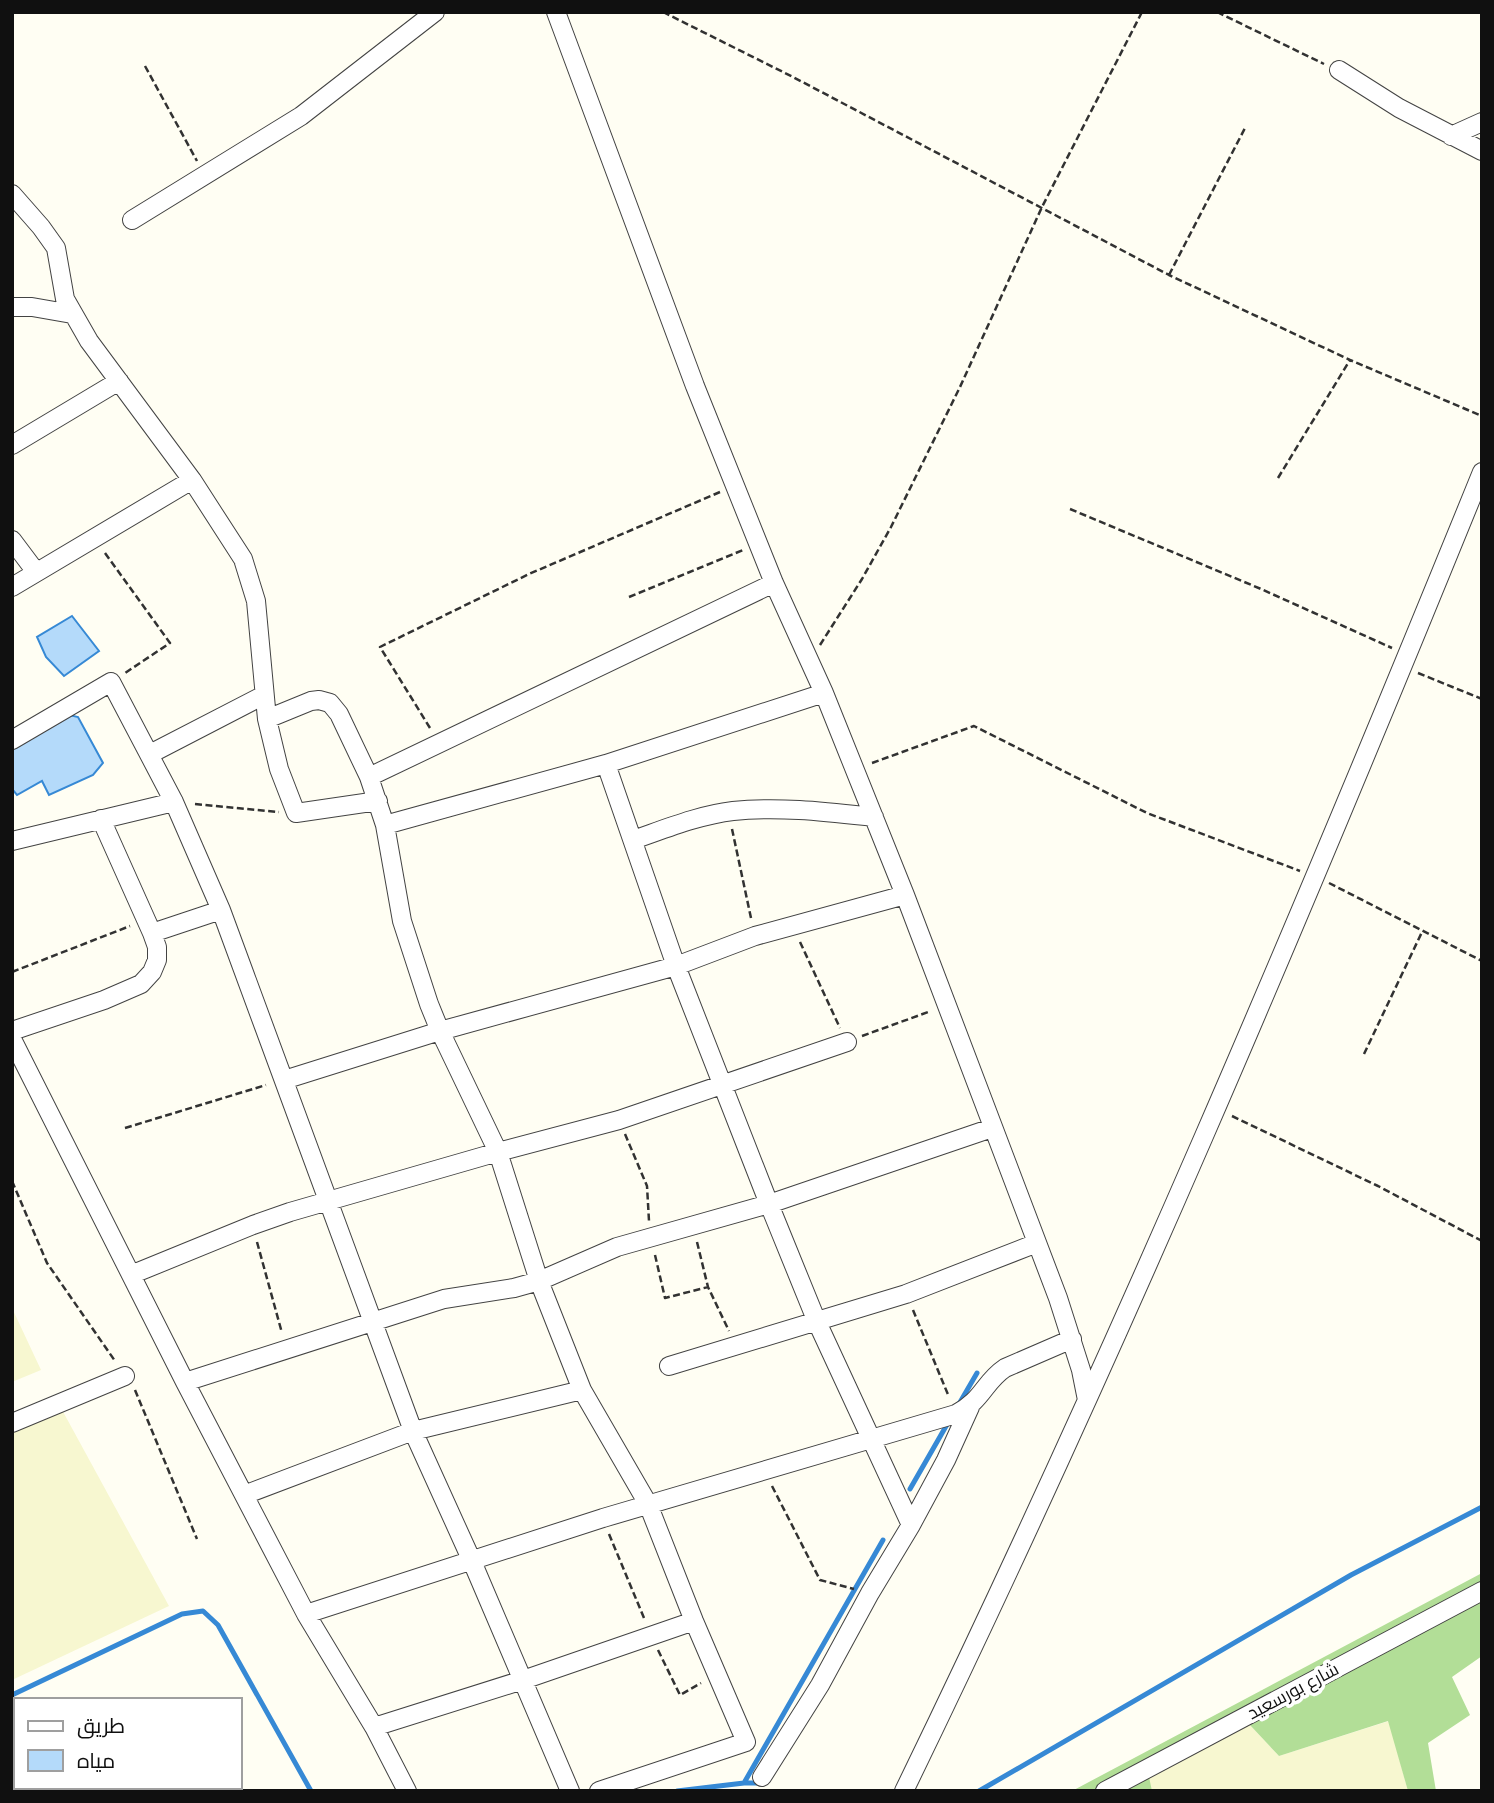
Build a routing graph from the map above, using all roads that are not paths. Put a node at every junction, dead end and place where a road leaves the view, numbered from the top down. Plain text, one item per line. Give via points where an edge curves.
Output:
1 (435, 12) edge
2 (556, 12) edge
3 (1339, 71) road end
4 (1482, 122) edge
5 (1451, 136) junction
6 (1482, 150) edge
7 (12, 194) edge
8 (132, 220) dead end
9 (12, 307) edge
10 (72, 314) junction
11 (119, 381) junction
12 (12, 445) edge
13 (1482, 472) edge
14 (192, 480) junction
15 (12, 540) edge
16 (36, 572) junction
17 (774, 583) junction
18 (12, 587) edge
19 (824, 693) junction
20 (264, 695) junction
21 (267, 719) junction
22 (12, 740) edge
23 (150, 754) junction
24 (606, 764) junction
25 (369, 777) junction
26 (378, 801) junction
27 (174, 802) junction
28 (874, 817) junction
29 (101, 819) junction
30 (385, 825) junction
31 (634, 840) junction
32 (12, 841) edge
33 (905, 895) junction
34 (221, 910) junction
35 (150, 926) junction
36 (676, 966) junction
37 (12, 1031) edge
38 (440, 1031) junction
39 (12, 1039) edge
40 (847, 1042) road end
41 (284, 1080) junction
42 (723, 1084) junction
43 (992, 1128) junction
44 (498, 1152) junction
45 (327, 1201) junction
46 (769, 1203) junction
47 (1037, 1243) junction
48 (133, 1274) junction
49 (539, 1280) junction
50 (817, 1322) junction
51 (371, 1323) junction
52 (1072, 1339) junction
53 (669, 1366) dead end
54 (125, 1376) road end
55 (185, 1382) junction
56 (582, 1390) junction
57 (1087, 1401) junction
58 (963, 1410) junction
59 (12, 1423) edge
60 (413, 1432) junction
61 (870, 1440) junction
62 (244, 1495) junction
63 (648, 1504) junction
64 (911, 1525) junction
65 (471, 1559) junction
66 (1482, 1591) edge
67 (306, 1614) junction
68 (694, 1621) junction
69 (523, 1680) junction
70 (374, 1727) junction
71 (762, 1777) dead end
72 (407, 1791) edge
73 (570, 1791) edge
74 (599, 1791) edge
75 (904, 1791) edge
76 (1105, 1791) edge

1 - 8 street via 301,116
2 - 17 street via 658,289
3 - 5 street
4 - 5 street
5 - 6 street
7 - 10 street via 56,248 61,287
9 - 10 street
10 - 11 street
11 - 12 street
11 - 14 street
13 - 57 street via 1320,879
14 - 16 street
14 - 20 street via 251,579
15 - 16 street
16 - 18 street
17 - 19 street
17 - 25 street
19 - 24 street
19 - 28 street
20 - 21 street
20 - 23 street
21 - 25 street via 310,701 330,703
21 - 26 street via 296,813
22 - 23 street via 111,682
23 - 27 street
24 - 30 street
24 - 31 street
25 - 26 street
26 - 30 street
27 - 29 street
27 - 34 street
28 - 31 street via 732,811
28 - 33 street
29 - 32 street
29 - 35 street
30 - 38 street via 402,921
31 - 36 street
33 - 36 street via 755,936
33 - 43 street
34 - 35 street
34 - 41 street
35 - 37 street via 157,960 141,984
36 - 38 street
36 - 42 street
38 - 41 street
38 - 44 street
39 - 48 street
40 - 42 street
41 - 45 street
42 - 44 street via 620,1120
42 - 46 street
43 - 46 street
43 - 47 street
44 - 45 street
44 - 49 street
45 - 48 street via 253,1225
45 - 51 street
46 - 49 street via 650,1236
46 - 50 street
47 - 50 street via 906,1294
47 - 52 street
48 - 55 street
49 - 51 street via 443,1299
49 - 56 street
50 - 53 street
50 - 61 street
51 - 55 street
51 - 60 street
52 - 57 street
52 - 58 street via 1005,1368
54 - 59 street
55 - 62 street
56 - 60 street
56 - 63 street
57 - 75 street
58 - 61 street
58 - 64 street via 946,1460
60 - 62 street
60 - 65 street
61 - 63 street
61 - 64 street
62 - 67 street
63 - 65 street
63 - 68 street
64 - 71 street
65 - 67 street
65 - 69 street
66 - 76 street, شارع بورسعيد
67 - 70 street
68 - 69 street
68 - 74 street via 746,1742
69 - 70 street
69 - 73 street
70 - 72 street

